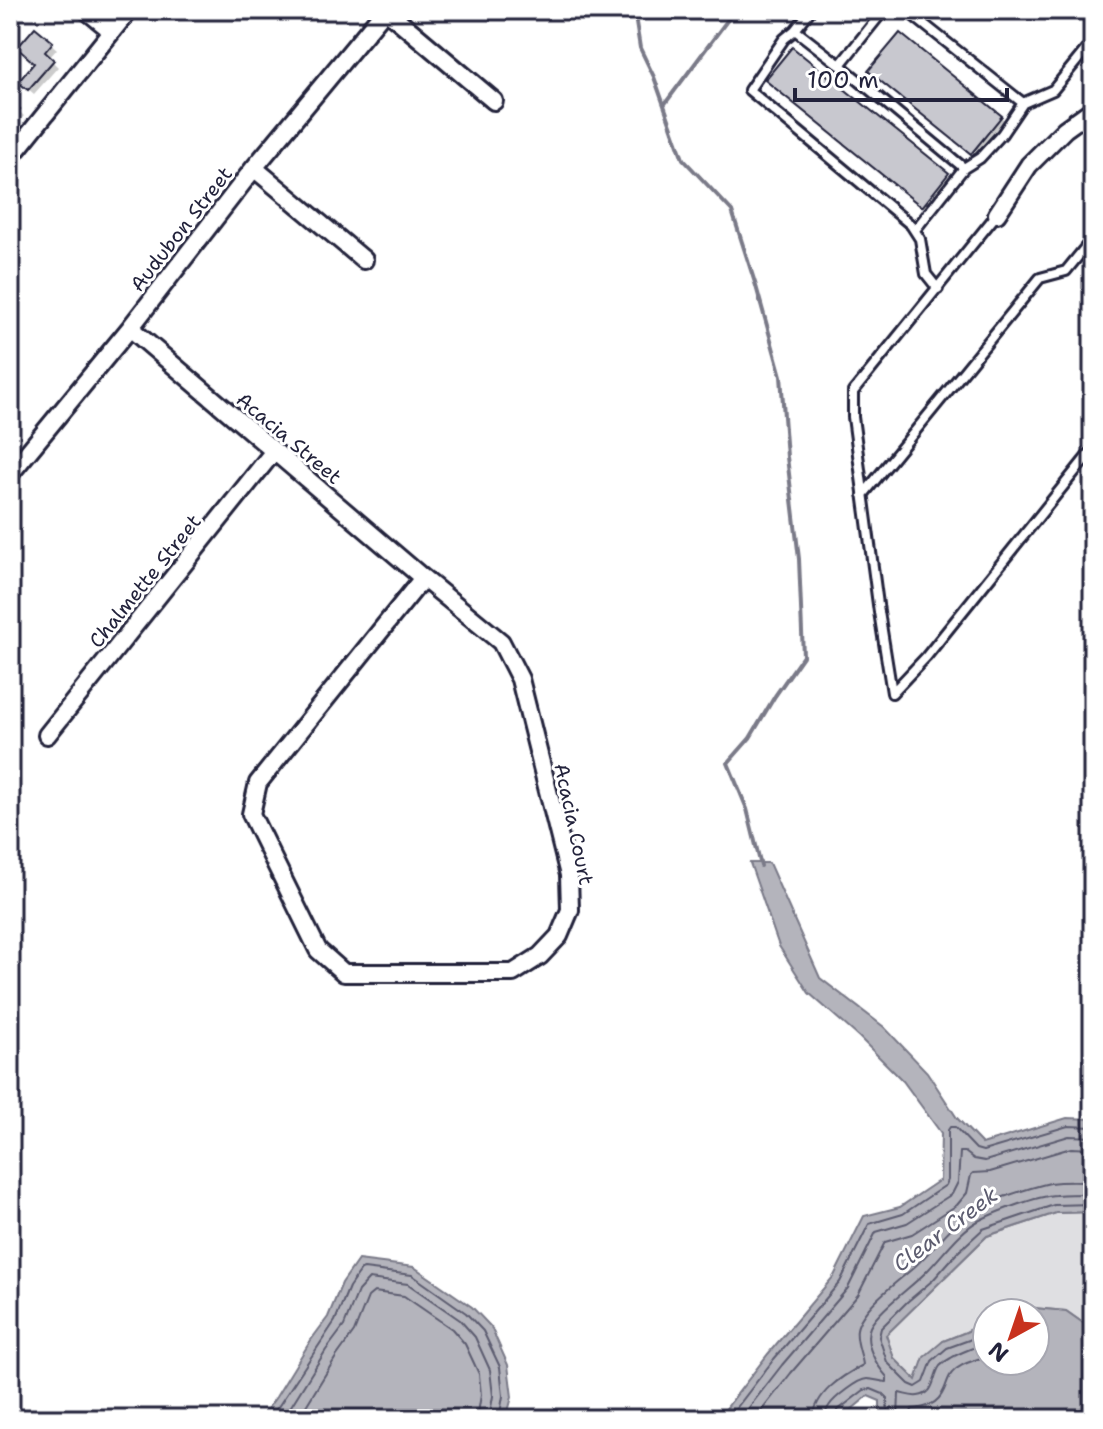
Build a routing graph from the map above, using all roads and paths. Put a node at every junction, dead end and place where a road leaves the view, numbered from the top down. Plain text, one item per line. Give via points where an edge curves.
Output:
1 (86, 10) edge
2 (129, 10) edge
3 (385, 10) edge
4 (811, 10) edge
5 (884, 10) edge
6 (906, 10) edge
7 (795, 30) junction
8 (112, 31) junction
9 (1093, 41) edge
10 (840, 65) junction
11 (494, 101) dead end
12 (1023, 103) junction
13 (1093, 109) edge
14 (10, 158) edge
15 (254, 168) junction
16 (964, 168) junction
17 (997, 214) joint
18 (915, 230) junction
19 (1093, 238) edge
20 (364, 260) dead end
21 (938, 289) junction
22 (130, 328) junction
23 (1093, 449) edge
24 (274, 451) junction
25 (10, 474) edge
26 (863, 495) junction
27 (423, 578) junction
28 (47, 735) dead end

1 - 8 street
2 - 8 street
3 - 11 street
3 - 15 street, Audubon Street
4 - 7 lane
5 - 10 lane
6 - 12 lane
7 - 10 lane
7 - 18 lane via 749,90
8 - 14 street
9 - 12 lane via 1053,90
10 - 16 lane
12 - 16 lane via 1002,134
13 - 17 street via 1029,165
15 - 20 street
15 - 22 street, Audubon Street
16 - 18 lane
17 - 21 lane
18 - 21 lane via 926,274
19 - 26 lane via 1066,271 1040,278
21 - 26 lane via 853,392
22 - 24 street, Acacia Street
22 - 25 street, Audubon Street
23 - 26 lane via 892,693
24 - 27 street, Acacia Street
24 - 28 street, Chalmette Street
27 - 27 street, Acacia Court via 501,642 520,679 569,875 570,910 559,936 513,973 344,973 318,950 251,814 258,783

